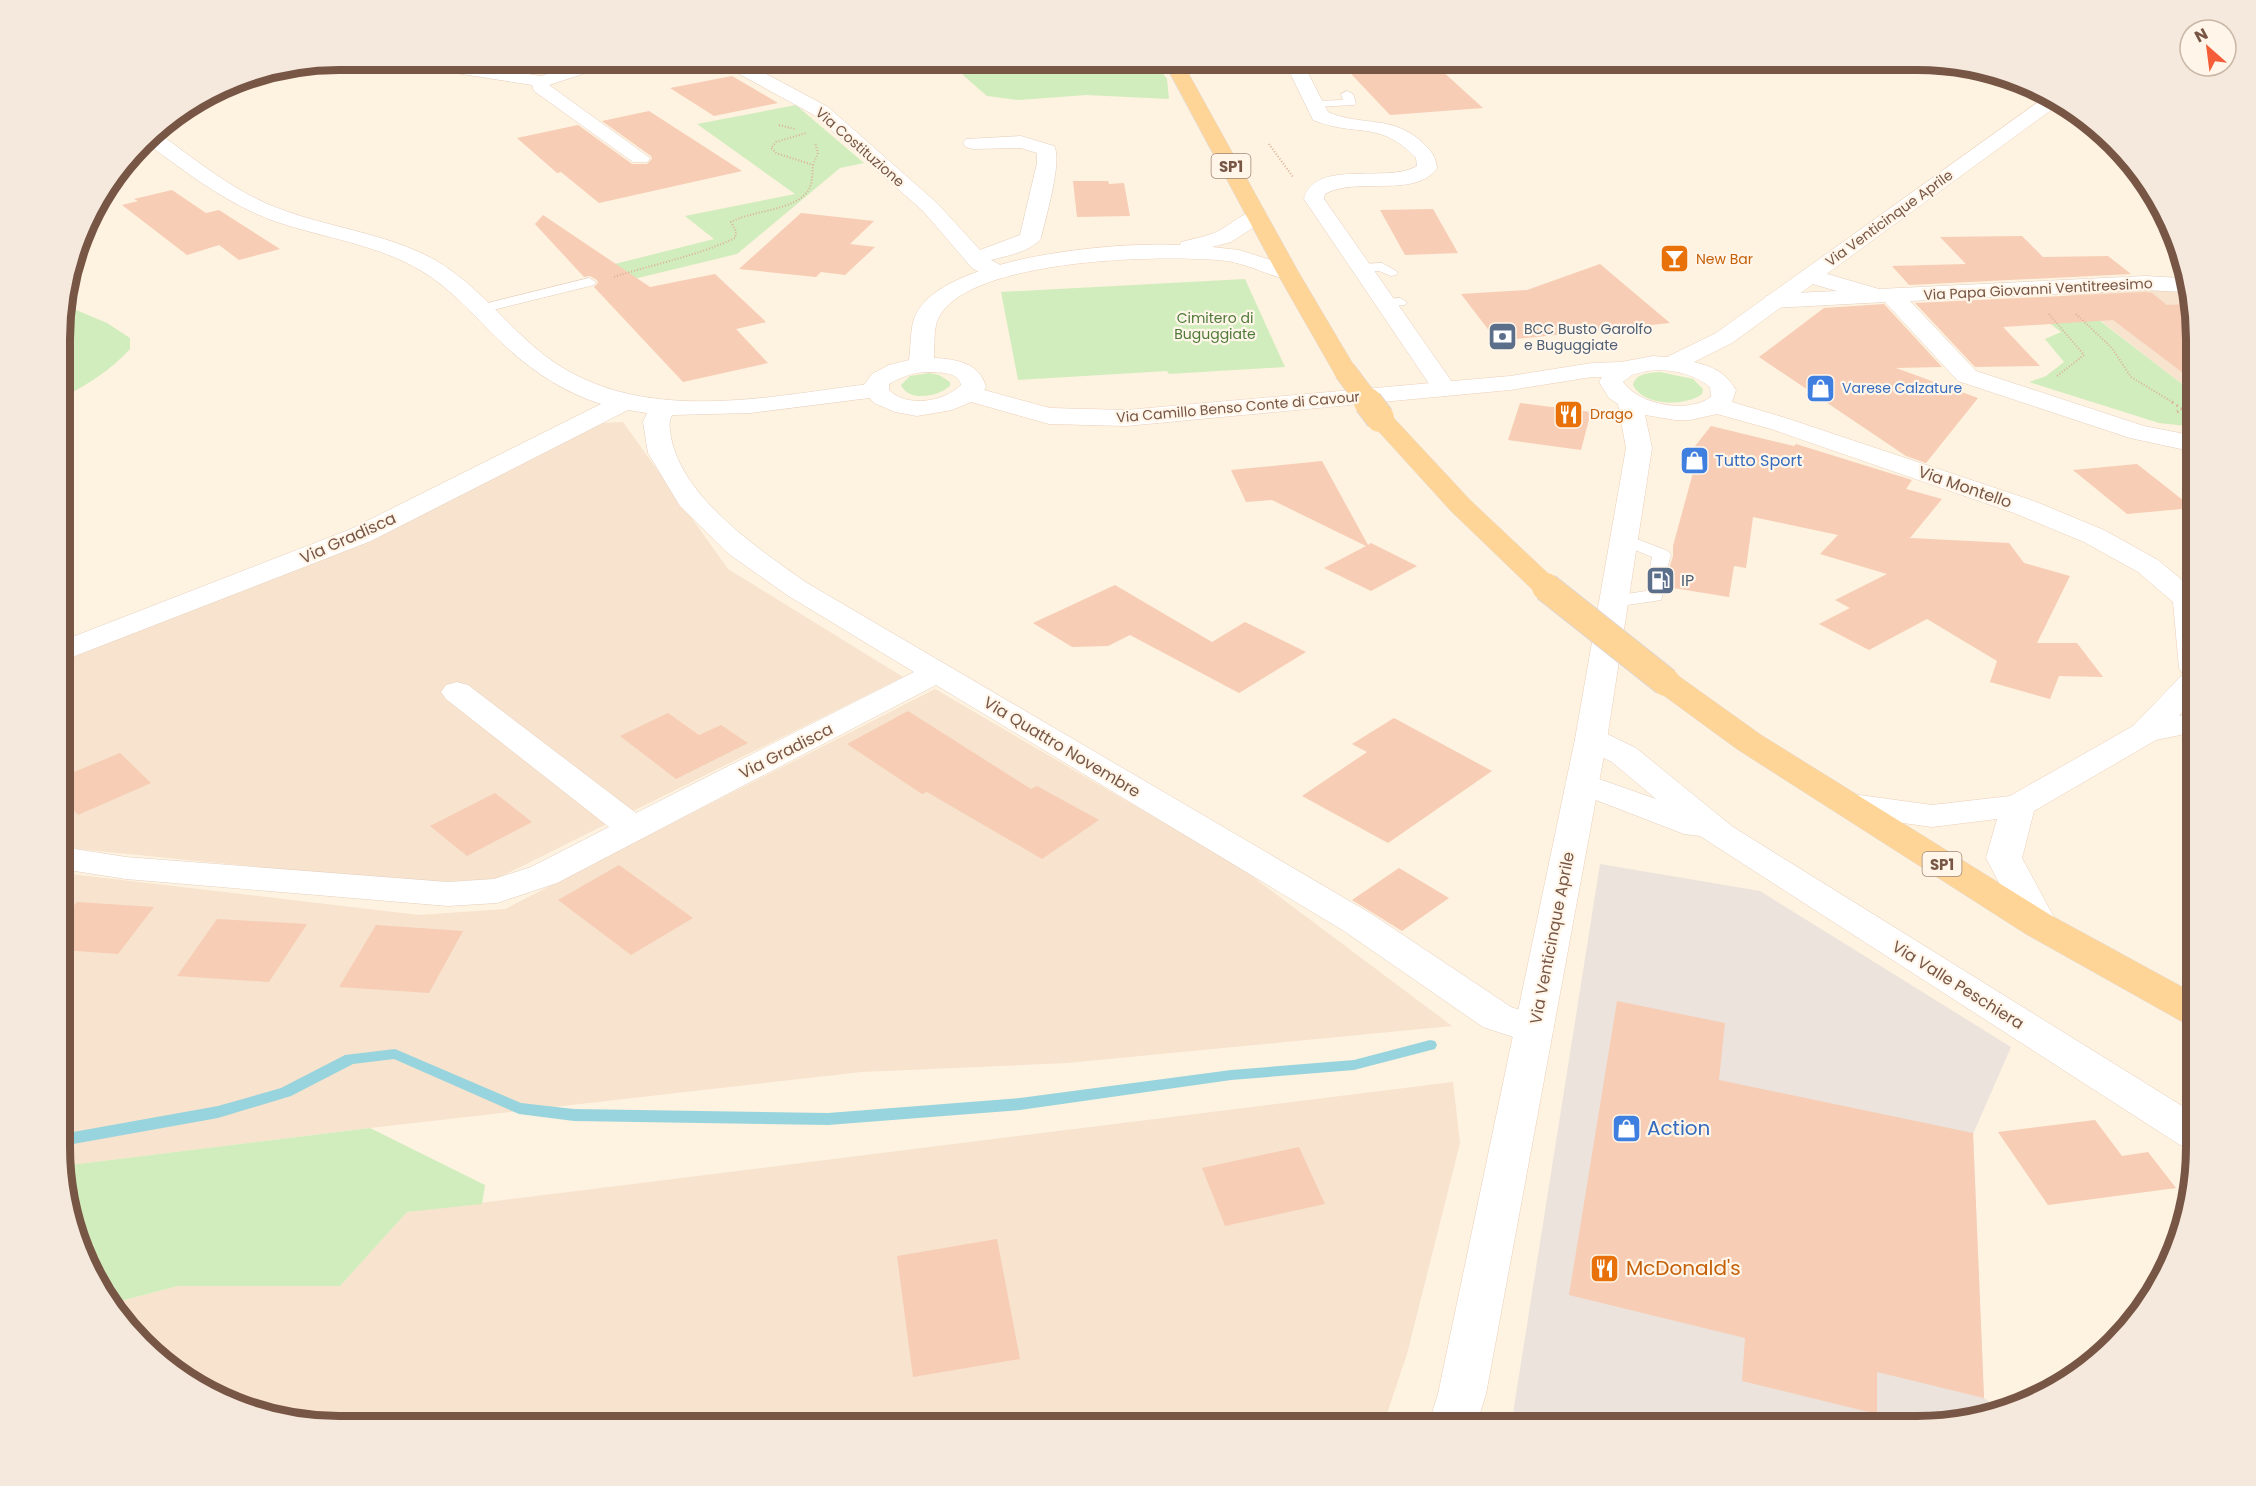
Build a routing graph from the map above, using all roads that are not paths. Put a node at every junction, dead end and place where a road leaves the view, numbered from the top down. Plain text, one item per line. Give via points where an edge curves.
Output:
1 (470, 70) edge
2 (576, 70) edge
3 (745, 70) edge
4 (1178, 70) edge
5 (1295, 70) edge
6 (542, 81) junction
7 (1347, 94) dead end
8 (1315, 104) junction
9 (2047, 105) edge
10 (157, 141) edge
11 (973, 143) dead end
12 (640, 158) dead end
13 (1258, 216) junction
14 (1172, 251) junction
15 (975, 258) junction
16 (1360, 268) junction
17 (996, 272) junction
18 (1391, 272) dead end
19 (1288, 273) junction
20 (1810, 276) junction
21 (2178, 279) edge
22 (589, 282) road end
23 (1885, 296) junction
24 (1774, 301) junction
25 (481, 309) junction
26 (1724, 338) junction
27 (1671, 364) junction
28 (921, 365) junction
29 (1623, 369) junction
30 (1509, 383) junction
31 (1445, 389) junction
32 (877, 390) junction
33 (1716, 393) junction
34 (969, 394) junction
35 (1626, 400) junction
36 (624, 402) junction
37 (662, 407) junction
38 (1689, 412) junction
39 (2186, 442) edge
40 (1639, 448) junction
41 (1624, 539) junction
42 (2186, 598) edge
43 (1614, 601) junction
44 (70, 649) edge
45 (938, 672) junction
46 (2186, 690) edge
47 (457, 692) dead end
48 (2186, 724) edge
49 (2145, 733) junction
50 (1591, 739) junction
51 (1582, 783) junction
52 (1845, 804) junction
53 (2018, 806) junction
54 (634, 830) junction
55 (1720, 835) junction
56 (70, 859) edge
57 (2039, 925) junction
58 (2186, 1006) edge
59 (1534, 1030) junction
60 (2186, 1128) edge
61 (1455, 1416) edge

1 - 6 street
2 - 6 street
3 - 15 street, Via Costituzione via 821,111 930,207
4 - 13 main road, SP1
5 - 8 street
6 - 12 street via 540,87
7 - 8 lane via 1350,103
8 - 16 street via 1326,120 1397,132 1426,157 1427,168 1412,176 1355,181 1318,192 1321,213
9 - 20 street, Via Venticinque Aprile
10 - 25 street via 235,195 264,210 395,250 427,265
11 - 15 street via 1028,143 1047,150 1030,238
13 - 14 street via 1223,237
13 - 19 main road, SP1
14 - 17 street via 1079,257
14 - 19 street via 1231,255
15 - 17 street, Via Costituzione
16 - 18 lane via 1382,267
16 - 31 street via 1393,302 1428,353
17 - 28 street via 940,300 926,318
19 - 52 main road, SP1, bridge via 1345,372 1449,495 1546,587 1666,682
20 - 23 street, Via Papa Giovanni Ventitreesimo
20 - 24 street, Via Venticinque Aprile
21 - 23 street, Via Papa Giovanni Ventitreesimo
22 - 25 lane
23 - 24 street, Via Papa Giovanni Ventitreesimo
23 - 39 street, Via Papa Giovanni Ventitreesimo via 1967,376 2139,433
24 - 26 street, Via Venticinque Aprile
25 - 36 street via 534,359 560,377
26 - 27 street, Via Venticinque Aprile
26 - 33 street
27 - 29 street, Via Camillo Benso Conte di Cavour
27 - 33 street, Via Montello via 1697,370
28 - 32 street via 883,377
28 - 34 street via 949,366 969,375 974,387
29 - 30 street, Via Camillo Benso Conte di Cavour
29 - 35 street, Via Venticinque Aprile via 1611,382
30 - 31 street, Via Camillo Benso Conte di Cavour
30 - 35 street, Via Camillo Benso Conte di Cavour via 1593,388
31 - 34 street, Via Camillo Benso Conte di Cavour via 1126,418 1049,416
32 - 34 street via 890,402 917,407 947,404
32 - 37 street via 720,406
33 - 38 street
33 - 42 street, Via Montello via 1780,424 2094,536 2148,566
35 - 38 street, Via Camillo Benso Conte di Cavour via 1658,410
35 - 40 street, Via Venticinque Aprile
36 - 37 street
36 - 44 street, Via Gradisca via 361,535
37 - 45 street, Via Quattro Novembre via 656,422 661,453 690,500 739,548 797,589
38 - 40 street
40 - 41 street, Via Venticinque Aprile
41 - 43 street, Via Venticinque Aprile
41 - 43 lane via 1662,555 1654,596
43 - 50 street, Via Venticinque Aprile
45 - 54 street, Via Gradisca
45 - 59 street, Via Quattro Novembre via 1358,922 1497,1017
46 - 49 street
47 - 54 street
48 - 49 street
49 - 53 street
50 - 51 street, Via Venticinque Aprile
50 - 55 street, Via Valle Peschiera via 1624,755
51 - 55 street, Via Valle Peschiera
51 - 59 street, Via Venticinque Aprile
52 - 53 street via 1932,816
52 - 57 main road, SP1
53 - 57 street via 2004,858
54 - 56 street, Via Gradisca via 544,875 497,891 448,894 126,868
55 - 60 street, Via Valle Peschiera
57 - 58 main road, SP1
59 - 61 street, Via Venticinque Aprile

